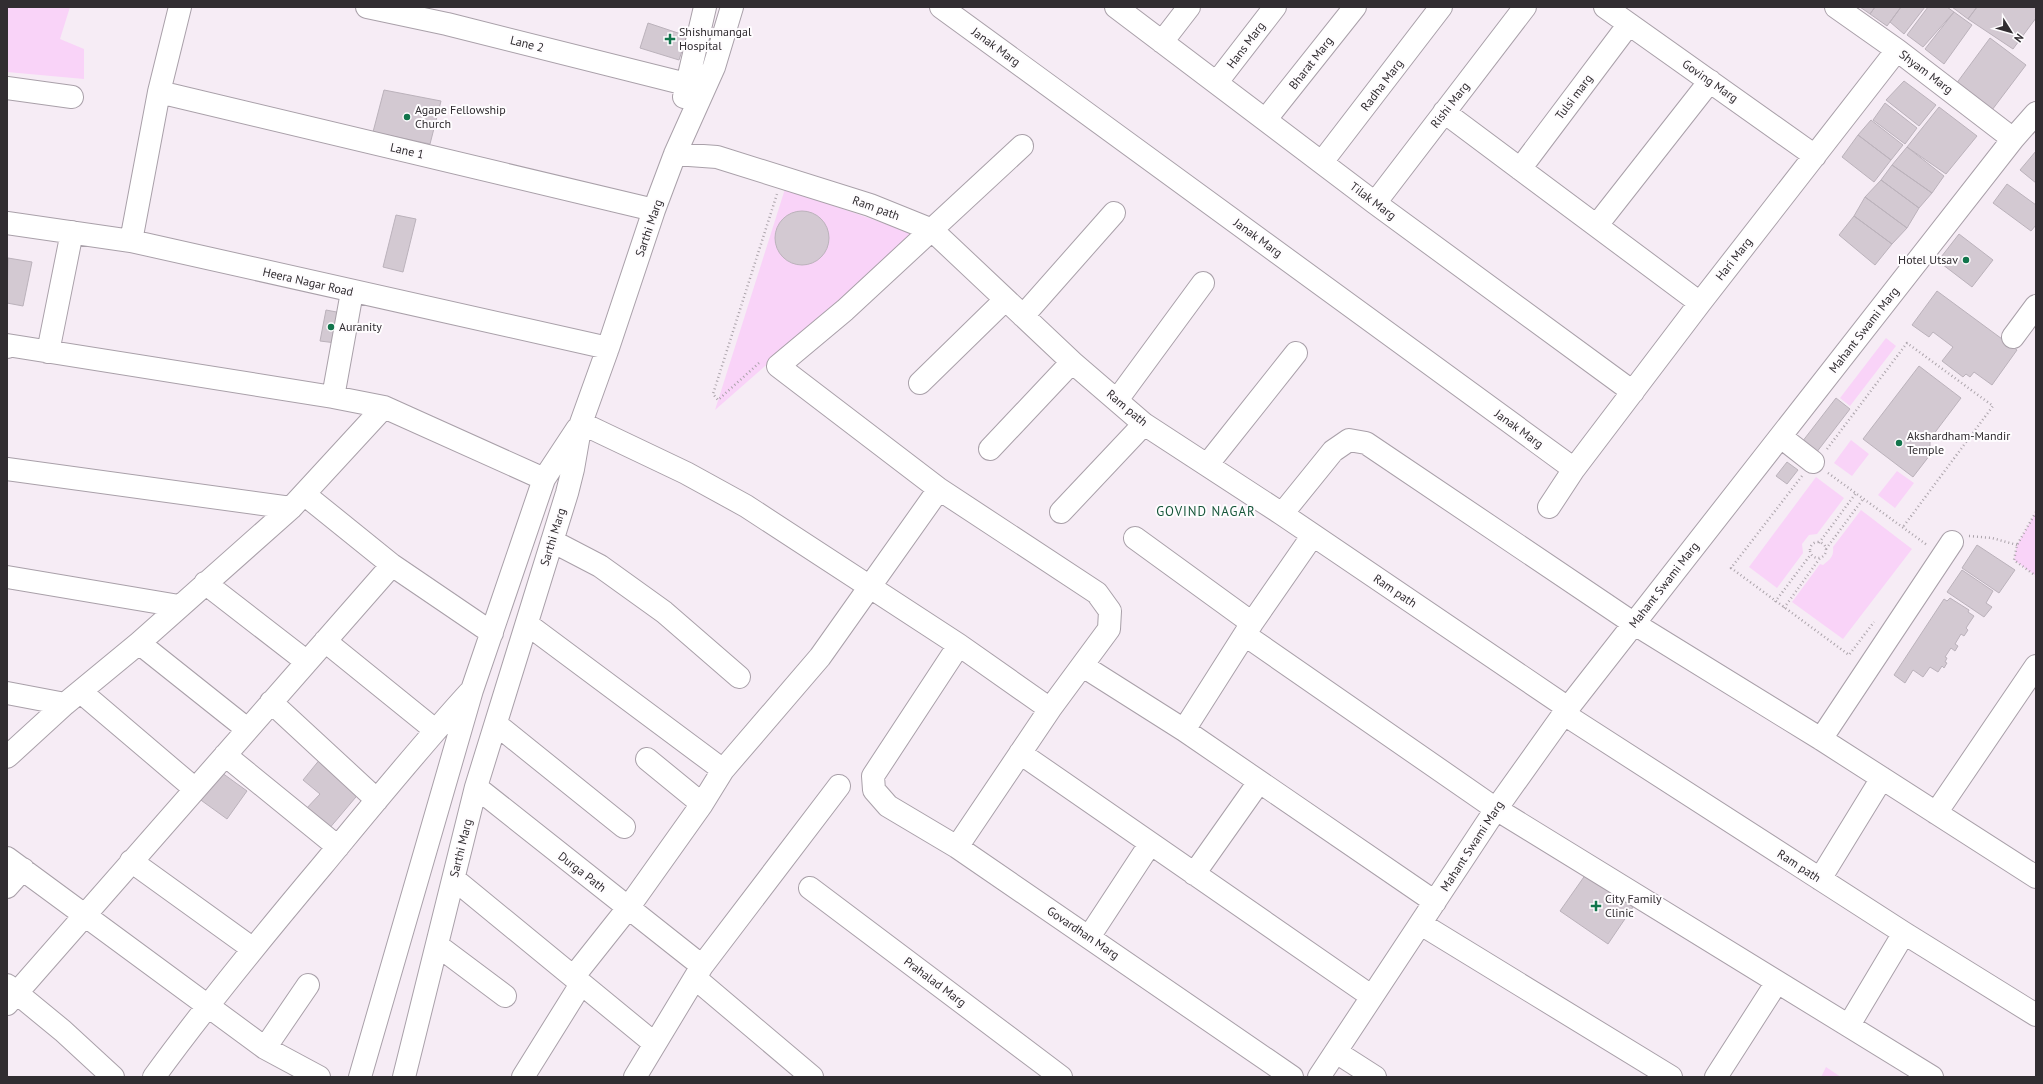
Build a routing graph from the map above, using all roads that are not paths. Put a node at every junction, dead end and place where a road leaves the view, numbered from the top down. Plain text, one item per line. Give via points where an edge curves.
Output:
1 (180, 7) edge
2 (367, 7) edge
3 (705, 7) edge
4 (732, 7) edge
5 (941, 7) edge
6 (1116, 7) edge
7 (1189, 7) edge
8 (1275, 7) edge
9 (1355, 7) edge
10 (1441, 7) edge
11 (1525, 7) edge
12 (1605, 7) edge
13 (1836, 7) edge
14 (1629, 24) junction
15 (1162, 42) junction
16 (1897, 50) junction
17 (1710, 81) junction
18 (1217, 82) junction
19 (686, 84) junction
20 (7, 88) edge
21 (159, 92) junction
22 (72, 97) dead end
23 (1444, 112) junction
24 (2036, 113) edge
25 (1266, 119) junction
26 (2014, 139) junction
27 (1022, 146) dead end
28 (675, 154) junction
29 (1815, 156) junction
30 (1322, 162) junction
31 (1520, 169) junction
32 (1375, 203) junction
33 (654, 210) junction
34 (1114, 213) dead end
35 (7, 222) edge
36 (1597, 225) junction
37 (932, 230) junction
38 (72, 232) junction
39 (131, 241) junction
40 (1203, 283) dead end
41 (352, 292) junction
42 (1005, 300) junction
43 (1700, 304) junction
44 (2036, 306) edge
45 (1023, 316) junction
46 (2012, 337) dead end
47 (7, 347) edge
48 (608, 348) junction
49 (48, 352) junction
50 (1296, 353) dead end
51 (1072, 362) junction
52 (920, 383) dead end
53 (1633, 392) junction
54 (333, 397) junction
55 (1117, 400) junction
56 (384, 407) junction
57 (581, 423) junction
58 (1144, 424) junction
59 (1781, 437) junction
60 (990, 449) dead end
61 (1814, 463) road end
62 (1207, 465) junction
63 (7, 469) edge
64 (1574, 469) junction
65 (544, 479) junction
66 (939, 489) junction
67 (297, 501) junction
68 (1549, 507) dead end
69 (1061, 512) dead end
70 (1282, 514) junction
71 (1313, 535) junction
72 (1135, 538) dead end
73 (552, 541) junction
74 (1952, 542) road end
75 (392, 565) junction
76 (7, 577) edge
77 (205, 583) junction
78 (871, 586) junction
79 (179, 606) junction
80 (1633, 623) junction
81 (527, 624) junction
82 (1249, 629) junction
83 (492, 633) junction
84 (325, 641) junction
85 (139, 643) junction
86 (959, 645) junction
87 (307, 662) junction
88 (1083, 666) junction
89 (2034, 676) edge
90 (739, 677) dead end
91 (472, 690) junction
92 (7, 693) edge
93 (73, 698) junction
94 (271, 702) junction
95 (1050, 709) junction
96 (1566, 711) junction
97 (496, 724) junction
98 (247, 729) junction
99 (435, 730) junction
100 (1184, 730) junction
101 (1821, 739) junction
102 (1020, 753) junction
103 (225, 755) junction
104 (7, 757) edge
105 (647, 759) dead end
106 (723, 770) junction
107 (1882, 778) junction
108 (446, 781) junction
109 (1259, 782) junction
110 (838, 786) dead end
111 (195, 789) junction
112 (475, 792) junction
113 (377, 800) junction
114 (702, 804) junction
115 (1496, 809) junction
116 (1936, 813) junction
117 (624, 827) dead end
118 (1150, 844) junction
119 (338, 846) junction
120 (957, 847) junction
121 (131, 862) junction
122 (15, 864) edge
123 (1194, 874) junction
124 (2036, 877) edge
125 (454, 879) junction
126 (1820, 879) junction
127 (7, 887) edge
128 (810, 888) dead end
129 (1435, 902) junction
130 (628, 908) junction
131 (84, 916) junction
132 (1421, 924) junction
133 (1904, 933) junction
134 (1089, 937) junction
135 (437, 945) junction
136 (253, 949) junction
137 (695, 967) junction
138 (577, 980) junction
139 (1777, 982) junction
140 (308, 985) dead end
141 (10, 994) edge
142 (505, 996) dead end
143 (1371, 996) junction
144 (208, 1005) junction
145 (2036, 1015) edge
146 (1848, 1025) junction
147 (656, 1044) junction
148 (265, 1048) junction
149 (1336, 1052) junction
150 (113, 1077) edge
151 (154, 1077) edge
152 (319, 1077) edge
153 (360, 1077) edge
154 (404, 1077) edge
155 (523, 1077) edge
156 (635, 1077) edge
157 (812, 1077) edge
158 (1061, 1077) edge
159 (1292, 1077) edge
160 (1319, 1077) edge
161 (1375, 1077) edge
162 (1671, 1077) edge
163 (1716, 1077) edge
164 (1932, 1077) edge

1 - 21 street
2 - 19 street, Lane 2 via 447,24
3 - 19 street
4 - 28 street, Sarthi Marg via 714,67
5 - 64 street, Janak Marg
6 - 15 street, Tilak Marg
7 - 15 street
8 - 18 street, Hans Marg
9 - 25 street, Bharat Marg
10 - 30 street, Radha Marg
11 - 23 street, Rishi Marg
12 - 14 street, Goving Marg
13 - 16 street, Shyam Marg
14 - 17 street, Goving Marg
14 - 31 street, Tulsi marg
15 - 18 street, Tilak Marg
16 - 26 street, Shyam Marg
16 - 29 street, Hari Marg
17 - 29 street, Goving Marg
17 - 36 street
18 - 25 street, Tilak Marg
19 - 28 street
20 - 22 street
21 - 33 street, Lane 1
21 - 39 street
23 - 31 street
23 - 32 street, Rishi Marg
24 - 26 street, Mahant Swami Marg
25 - 30 street, Tilak Marg
26 - 59 street, Mahant Swami Marg
27 - 37 street
28 - 33 street, Sarthi Marg
28 - 37 street, Ram path via 717,157 870,205
29 - 43 street, Hari Marg
30 - 32 street, Tilak Marg
31 - 36 street
32 - 53 street, Tilak Marg
33 - 48 street, Sarthi Marg
34 - 45 street
35 - 38 street, Heera Nagar Road
36 - 43 street
37 - 42 street, Ram path
37 - 66 street via 845,310 778,366
38 - 39 street, Heera Nagar Road
38 - 49 street
39 - 41 street, Heera Nagar Road
40 - 55 street
41 - 48 street, Heera Nagar Road
41 - 54 street
42 - 45 street, Ram path
42 - 52 street
43 - 53 street, Hari Marg
44 - 46 street
45 - 51 street, Ram path
47 - 49 street
48 - 57 street, Sarthi Marg
49 - 54 street
50 - 62 street
51 - 55 street, Ram path
51 - 60 street
53 - 64 street, Hari Marg
54 - 56 street
55 - 58 street, Ram path
56 - 65 street
56 - 67 street
57 - 65 street
57 - 73 street, Sarthi Marg via 573,469
57 - 78 street via 686,473 746,506
58 - 62 street, Ram path
58 - 69 street
59 - 61 street
59 - 80 street, Mahant Swami Marg
62 - 70 street, Ram path
63 - 67 street
64 - 68 street, Hari Marg
65 - 83 street
66 - 78 street
66 - 88 street via 1097,593 1110,611 1109,629
67 - 75 street
67 - 77 street
70 - 71 street, Ram path
70 - 80 street via 1333,451 1349,440 1366,444
71 - 82 street
71 - 96 street, Ram path
72 - 82 street
73 - 81 street, Sarthi Marg
73 - 90 street via 600,566 664,612
74 - 101 street
75 - 83 street
75 - 84 street
76 - 79 street
77 - 79 street
77 - 87 street
78 - 86 street
78 - 106 street via 820,656
79 - 85 street
80 - 96 street, Mahant Swami Marg
80 - 101 street
81 - 97 street, Sarthi Marg
81 - 106 street
82 - 100 street
82 - 115 street
83 - 91 street
84 - 87 street
84 - 99 street
85 - 93 street
85 - 98 street
86 - 95 street
86 - 120 street, Govardhan Marg via 873,776 874,790 888,806
87 - 94 street
88 - 95 street
88 - 100 street
89 - 116 street
91 - 99 street
91 - 108 street
92 - 93 street
93 - 104 street
93 - 111 street
94 - 98 street
94 - 113 street
95 - 102 street
96 - 115 street, Mahant Swami Marg
96 - 126 street, Ram path
97 - 112 street, Sarthi Marg
97 - 117 street
98 - 103 street
99 - 113 street
100 - 109 street
101 - 107 street
102 - 118 street
102 - 120 street
103 - 111 street
103 - 119 street
105 - 114 street
106 - 114 street
107 - 116 street
107 - 126 street
108 - 112 street, Durga Path
108 - 153 street
109 - 123 street
109 - 129 street
110 - 137 street
111 - 121 street
112 - 125 street, Sarthi Marg
112 - 130 street, Durga Path
113 - 119 street
114 - 130 street
115 - 129 street, Mahant Swami Marg
115 - 139 street
116 - 124 street
118 - 123 street
118 - 134 street
119 - 136 street
120 - 134 street, Govardhan Marg
121 - 131 street
121 - 136 street
122 - 127 street
122 - 131 street
123 - 143 street
125 - 135 street, Sarthi Marg
125 - 138 street
126 - 133 street, Ram path
128 - 158 street, Prahalad Marg
129 - 132 street, Mahant Swami Marg
130 - 137 street, Durga Path
130 - 138 street
131 - 141 street
131 - 144 street
132 - 143 street, Mahant Swami Marg
132 - 162 street
133 - 145 street, Ram path
133 - 146 street
134 - 159 street, Govardhan Marg
135 - 142 street
135 - 154 street, Sarthi Marg
136 - 144 street
137 - 147 street
137 - 157 street, Durga Path
138 - 147 street
138 - 155 street
139 - 146 street
139 - 163 street
140 - 148 street
141 - 150 street
143 - 149 street, Mahant Swami Marg
144 - 148 street
144 - 151 street
146 - 164 street
147 - 156 street
148 - 152 street
149 - 160 street, Mahant Swami Marg
149 - 161 street

